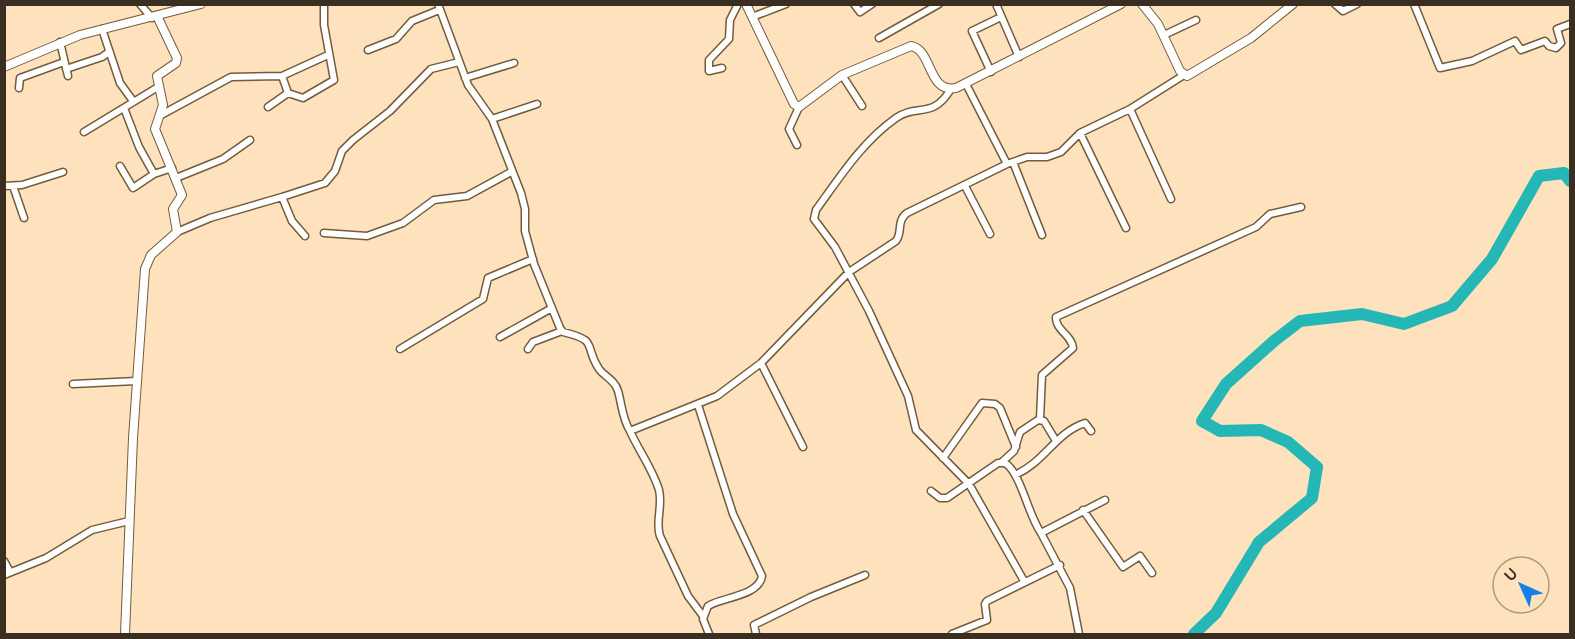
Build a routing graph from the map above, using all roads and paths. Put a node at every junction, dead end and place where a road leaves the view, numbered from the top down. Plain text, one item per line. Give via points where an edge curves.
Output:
1 (140, 4) edge
2 (201, 4) edge
3 (324, 4) edge
4 (738, 4) edge
5 (746, 4) edge
6 (786, 4) edge
7 (854, 4) edge
8 (872, 4) edge
9 (939, 4) edge
10 (996, 4) edge
11 (1121, 4) edge
12 (1142, 4) edge
13 (1293, 4) edge
14 (1335, 4) edge
15 (1357, 4) edge
16 (1414, 4) edge
17 (439, 7) edge
18 (154, 17) junction
19 (752, 17) junction
20 (1001, 17) junction
21 (1196, 20) dead end
22 (1570, 24) edge
23 (102, 29) junction
24 (1164, 35) junction
25 (879, 38) dead end
26 (60, 42) junction
27 (368, 50) dead end
28 (109, 52) junction
29 (328, 55) junction
30 (1019, 57) junction
31 (459, 62) junction
32 (514, 63) dead end
33 (4, 67) edge
34 (722, 68) dead end
35 (66, 69) junction
36 (991, 72) junction
37 (842, 75) junction
38 (1184, 75) junction
39 (282, 76) junction
40 (465, 78) junction
41 (966, 84) junction
42 (159, 87) junction
43 (19, 88) dead end
44 (951, 89) junction
45 (288, 93) junction
46 (133, 101) junction
47 (537, 104) dead end
48 (862, 106) dead end
49 (268, 107) dead end
50 (799, 107) junction
51 (123, 108) junction
52 (1130, 109) junction
53 (161, 115) junction
54 (492, 119) junction
55 (84, 132) dead end
56 (1080, 133) junction
57 (250, 140) dead end
58 (797, 145) dead end
59 (1010, 163) junction
60 (120, 166) dead end
61 (172, 168) junction
62 (63, 172) dead end
63 (511, 172) junction
64 (154, 174) junction
65 (176, 178) junction
66 (4, 186) edge
67 (13, 186) junction
68 (965, 186) junction
69 (282, 197) junction
70 (1171, 199) dead end
71 (1301, 207) dead end
72 (24, 218) dead end
73 (1126, 228) dead end
74 (177, 232) junction
75 (324, 232) dead end
76 (990, 234) dead end
77 (1042, 235) dead end
78 (305, 236) dead end
79 (532, 260) junction
80 (849, 272) junction
81 (552, 308) junction
82 (562, 331) junction
83 (500, 337) dead end
84 (400, 349) dead end
85 (528, 349) dead end
86 (761, 363) junction
87 (136, 381) junction
88 (73, 384) dead end
89 (698, 405) junction
90 (1040, 419) junction
91 (1091, 430) dead end
92 (630, 431) junction
93 (1056, 441) junction
94 (803, 447) dead end
95 (1016, 447) junction
96 (943, 458) junction
97 (1002, 462) junction
98 (1015, 475) junction
99 (969, 484) junction
100 (931, 491) dead end
101 (1105, 501) dead end
102 (1083, 510) junction
103 (129, 521) junction
104 (1041, 533) junction
105 (4, 561) edge
106 (1060, 565) junction
107 (1152, 573) dead end
108 (7, 574) edge
109 (866, 575) dead end
110 (1024, 581) junction
111 (703, 616) junction
112 (125, 634) edge
113 (709, 634) edge
114 (756, 634) edge
115 (952, 634) edge
116 (1079, 634) edge

1 - 18 street
2 - 18 street
3 - 29 street
4 - 34 street via 730,20 729,39 709,60 710,71
5 - 19 street
6 - 19 street
7 - 8 street via 860,12
9 - 25 street
10 - 20 street
11 - 30 street
12 - 24 street
13 - 38 street via 1218,60 1192,75
14 - 15 street via 1343,10
16 - 22 street via 1440,68 1472,61 1515,41 1521,50 1545,41 1556,48 1561,43 1557,29
17 - 27 street via 412,21 396,39
17 - 31 street
18 - 23 street
18 - 42 street via 177,58 176,63 158,74
19 - 50 street via 794,104
20 - 30 street
20 - 36 street via 972,32
21 - 24 street
23 - 26 street
23 - 28 street
24 - 38 street
26 - 33 street
26 - 35 street
28 - 35 street
28 - 46 street via 120,83
29 - 39 street
29 - 45 street via 333,82 303,98
30 - 36 street
31 - 40 street
31 - 69 street via 431,69 402,101 342,151 335,171 325,183
32 - 40 street
35 - 43 street via 20,78
36 - 41 street
37 - 44 street via 914,46 937,82
37 - 48 street
37 - 50 street
38 - 52 street
39 - 45 street
39 - 53 street via 231,77
40 - 54 street
41 - 44 street
41 - 59 street
42 - 46 street
42 - 53 street
44 - 80 street via 935,107 892,121 849,163 816,210 815,221
45 - 49 street
46 - 51 street
47 - 54 street
50 - 58 street via 789,129
51 - 55 street
51 - 64 street
52 - 56 street
52 - 70 street
53 - 61 street via 155,129
54 - 63 street
56 - 59 street via 1055,155
56 - 73 street
57 - 65 street via 223,159
59 - 68 street
59 - 77 street
60 - 64 street via 133,188
61 - 64 street
61 - 65 street
62 - 67 street
63 - 75 street via 467,196 434,200 403,224 367,236
63 - 79 street via 524,201 525,231
65 - 74 street via 182,195 173,209
66 - 67 street
67 - 72 street
68 - 76 street
68 - 80 street via 903,216 896,241
69 - 74 street
69 - 78 street via 292,221
71 - 90 street via 1270,213 1256,227 1056,316 1056,323 1073,348 1042,375
74 - 87 street via 146,263
79 - 81 street
79 - 84 street via 488,278 483,299
80 - 86 street
80 - 96 street via 908,396 916,430
81 - 82 street
81 - 83 street
82 - 85 street via 533,342
82 - 92 street via 587,341 599,368 616,385
86 - 89 street via 717,396
86 - 94 street
87 - 88 street
87 - 103 street
89 - 92 street
89 - 111 street via 733,514 762,576 758,586 714,602
90 - 93 street
90 - 95 street via 1020,432
91 - 93 street via 1083,423
92 - 111 street via 659,490 657,529 688,596
93 - 98 street via 1041,460
95 - 96 street via 1000,408 982,403
95 - 97 street
96 - 99 street
97 - 98 street
97 - 99 street
98 - 104 street
99 - 100 street via 944,500
99 - 110 street
101 - 102 street
102 - 104 street
102 - 107 street via 1123,567 1140,555
103 - 108 street via 92,530 46,558
103 - 112 street
104 - 106 street
105 - 108 street
106 - 110 street
106 - 116 street via 1070,588
109 - 114 street via 754,625
110 - 115 street via 986,602 987,620
111 - 113 street

